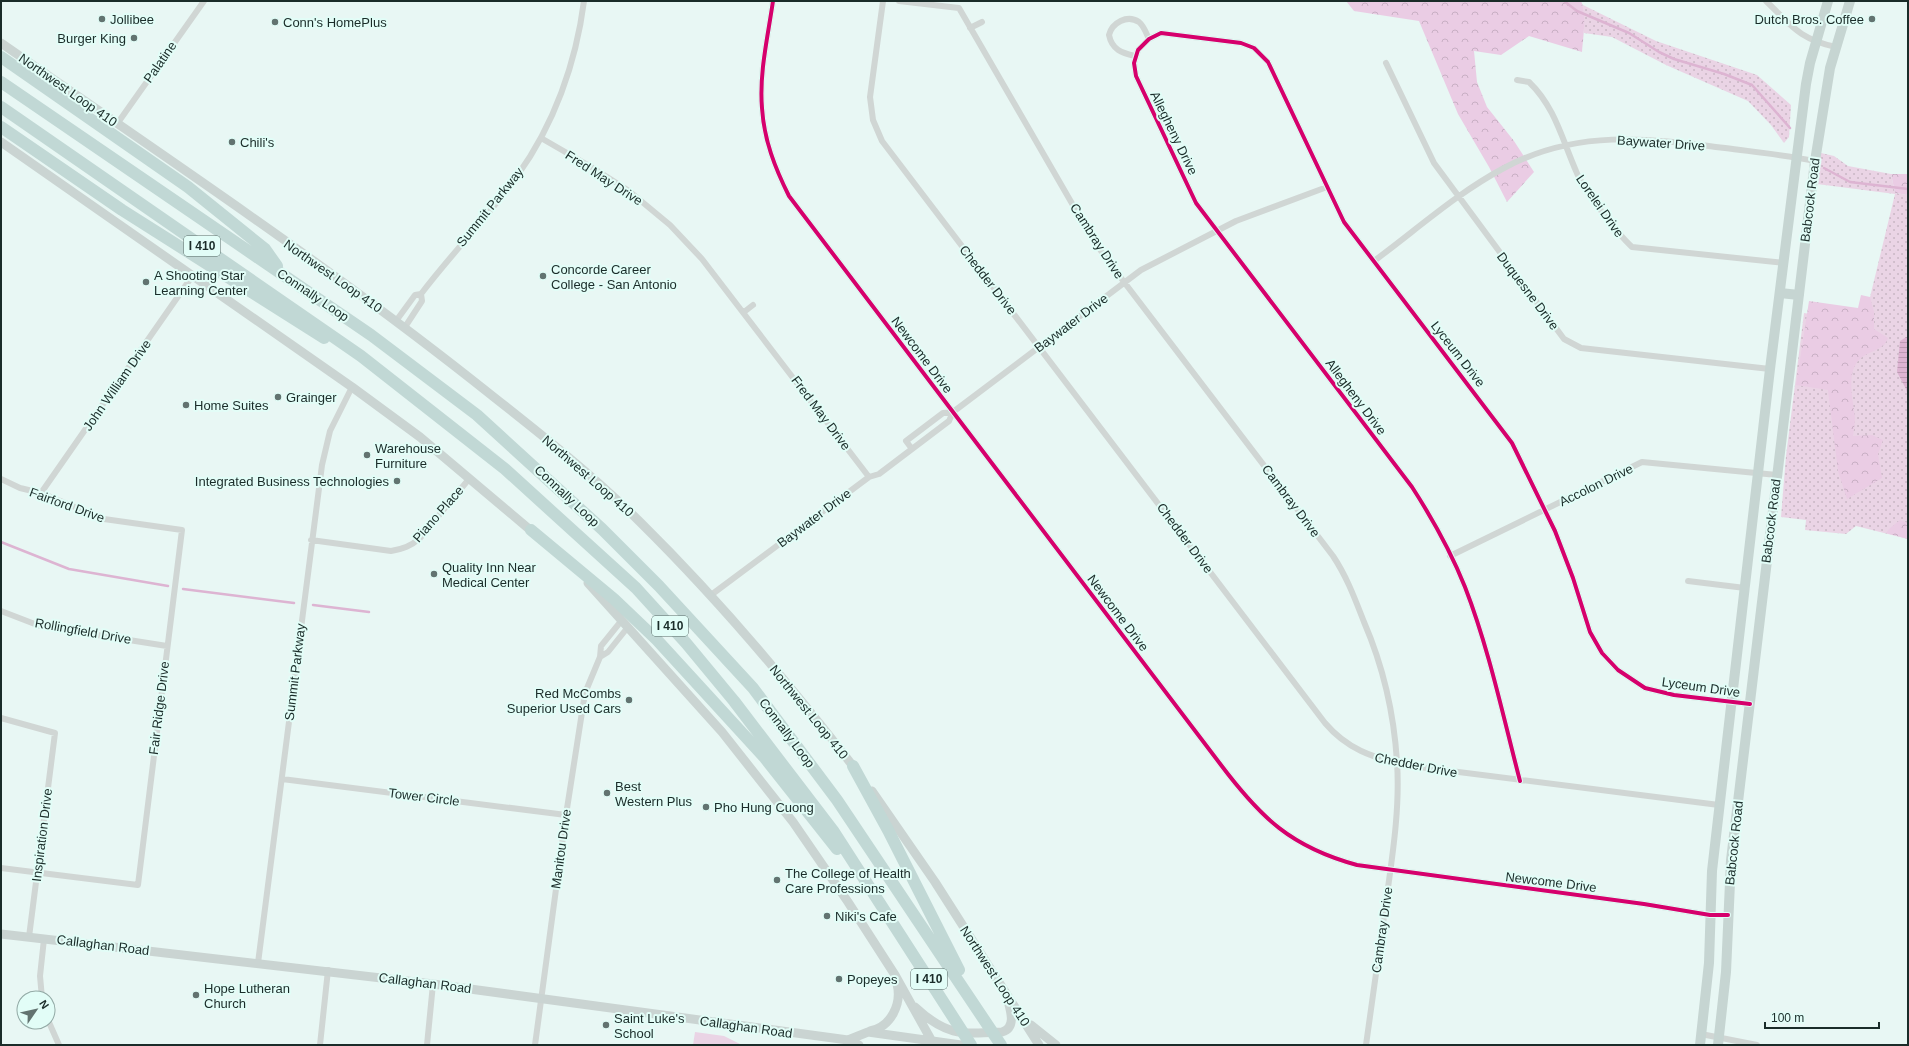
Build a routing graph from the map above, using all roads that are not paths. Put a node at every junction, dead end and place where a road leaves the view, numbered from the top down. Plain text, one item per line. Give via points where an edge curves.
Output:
1 (204, 1) edge
2 (584, 1) edge
3 (773, 1) edge
4 (883, 1) edge
5 (899, 1) edge
6 (1766, 1) edge
7 (1828, 1) edge
8 (1850, 1) edge
9 (982, 22) dead end
10 (970, 28) junction
11 (1149, 39) junction
12 (1, 43) edge
13 (1817, 43) junction
14 (1836, 47) junction
15 (1138, 50) joint
16 (1135, 56) junction
17 (1, 57) edge
18 (1386, 63) dead end
19 (1517, 80) dead end
20 (1, 82) edge
21 (1, 107) edge
22 (117, 124) junction
23 (1, 127) edge
24 (541, 138) junction
25 (1, 142) edge
26 (1566, 145) junction
27 (1797, 157) junction
28 (1815, 161) junction
29 (1327, 187) junction
30 (1458, 198) junction
31 (1217, 231) junction
32 (1374, 261) junction
33 (1784, 263) junction
34 (282, 274) junction
35 (194, 275) junction
36 (1124, 282) junction
37 (1780, 293) junction
38 (421, 294) junction
39 (1799, 294) junction
40 (753, 305) dead end
41 (744, 312) junction
42 (396, 321) junction
43 (405, 327) junction
44 (1040, 347) junction
45 (1770, 369) junction
46 (352, 387) junction
47 (401, 387) junction
48 (953, 412) junction
49 (914, 436) junction
50 (920, 443) junction
51 (912, 449) junction
52 (1759, 474) junction
53 (1777, 475) junction
54 (869, 477) junction
55 (1, 479) edge
56 (470, 479) junction
57 (41, 493) junction
58 (1544, 510) junction
59 (182, 530) joint
60 (531, 530) junction
61 (311, 540) junction
62 (1450, 556) junction
63 (1688, 582) dead end
64 (1745, 588) junction
65 (711, 595) junction
66 (1, 611) edge
67 (625, 623) junction
68 (167, 646) junction
69 (600, 657) junction
70 (1731, 702) junction
71 (1750, 704) junction
72 (1, 718) edge
73 (1397, 764) junction
74 (853, 766) junction
75 (282, 779) junction
76 (1520, 780) junction
77 (1719, 805) junction
78 (566, 815) junction
79 (1, 868) edge
80 (1390, 871) junction
81 (37, 872) junction
82 (886, 913) junction
83 (1710, 915) junction
84 (1728, 915) junction
85 (1, 934) edge
86 (29, 937) junction
87 (44, 939) junction
88 (258, 963) junction
89 (328, 970) junction
90 (895, 975) junction
91 (433, 984) junction
92 (41, 990) edge
93 (1006, 993) junction
94 (541, 998) junction
95 (910, 1002) junction
96 (1020, 1014) junction
97 (985, 1021) junction
98 (52, 1030) edge
99 (868, 1032) junction
100 (1701, 1034) junction
101 (1719, 1041) edge
102 (847, 1043) edge
103 (932, 1043) edge
104 (59, 1045) edge
105 (320, 1045) edge
106 (426, 1045) edge
107 (535, 1045) edge
108 (860, 1045) edge
109 (961, 1045) edge
110 (971, 1045) edge
111 (1001, 1045) edge
112 (1040, 1045) edge
113 (1056, 1045) edge
114 (1366, 1045) edge
115 (1700, 1045) edge
116 (1757, 1045) edge

1 - 22 street, Palatine
2 - 24 street, Summit Parkway via 571,67 557,106
3 - 48 street, Newcome Drive via 762,77 762,107 765,133 778,174 802,214
4 - 44 street, Chedder Drive via 870,97 877,131 886,148
5 - 10 street, Cambray Drive via 959,8
6 - 13 street via 1799,33
7 - 13 main road, Babcock Road
8 - 14 main road, Babcock Road
9 - 10 street
10 - 36 street, Cambray Drive via 1085,226
11 - 15 street, Lyceum Drive
11 - 16 street via 1142,26 1132,20 1119,21 1113,26 1109,35 1113,46 1120,53
11 - 29 street, Lyceum Drive via 1161,33 1241,43 1261,54 1272,69
12 - 22 main road, Northwest Loop 410
13 - 14 street
13 - 27 main road, Babcock Road via 1806,84
14 - 28 main road, Babcock Road
15 - 16 street, Allegheny Drive
16 - 31 street, Allegheny Drive via 1136,76 1196,203
17 - 34 highway via 188,187 265,249
18 - 30 street, Duquesne Drive via 1424,146
19 - 26 street, Lorelei Drive via 1530,82 1543,98
20 - 34 highway, Connally Loop / I 410
21 - 47 highway, Connally Loop / I 410 via 171,226 308,317
22 - 42 main road, Northwest Loop 410
23 - 47 highway via 122,210
24 - 38 street, Summit Parkway via 503,195
24 - 41 street, Fred May Drive via 629,191 670,225 702,259
25 - 35 main road
26 - 27 street, Baywater Drive via 1628,138 1673,141
26 - 30 street, Baywater Drive via 1528,156 1504,168
26 - 33 street, Lorelei Drive via 1580,179 1618,232 1632,247
27 - 28 street, Baywater Drive
27 - 33 main road, Babcock Road
28 - 39 main road, Babcock Road
29 - 31 street, Baywater Drive via 1236,221
29 - 32 street, Lyceum Drive via 1344,222
30 - 32 street, Baywater Drive
30 - 45 street, Duquesne Drive via 1564,339 1573,345 1581,348
31 - 36 street, Baywater Drive
31 - 62 street, Allegheny Drive via 1412,487
32 - 58 street, Lyceum Drive via 1505,433 1521,460
33 - 37 main road, Babcock Road
34 - 97 highway, Connally Loop / I 410 via 371,335 477,415 545,475 659,586 753,688 837,800
35 - 46 main road
35 - 57 street, John William Drive
36 - 44 street, Baywater Drive
36 - 73 street, Cambray Drive via 1342,570 1382,671 1394,732
37 - 39 main road
37 - 45 main road, Babcock Road
38 - 42 street, Summit Parkway via 415,294
38 - 43 street, Summit Parkway via 422,301
39 - 53 main road, Babcock Road
40 - 41 street
41 - 54 street, Fred May Drive
42 - 43 main road, Northwest Loop 410
43 - 65 main road, Northwest Loop 410 via 581,468 639,521
44 - 48 street, Baywater Drive
44 - 73 street, Chedder Drive via 1332,730 1356,750
45 - 52 main road, Babcock Road
46 - 56 main road via 420,437
46 - 61 street, Summit Parkway via 337,414 325,448
47 - 82 highway, Connally Loop / I 410 via 505,469 636,588 686,643 781,762 834,832
48 - 49 street, Baywater Drive via 943,413
48 - 50 street, Baywater Drive via 949,421
48 - 80 street, Newcome Drive via 1246,798 1279,829 1316,852 1357,866
49 - 50 street
49 - 51 street, Baywater Drive via 906,441
50 - 51 street, Baywater Drive
51 - 54 street, Baywater Drive via 879,474
52 - 53 street, Accolon Drive
52 - 58 street, Accolon Drive via 1642,462
52 - 64 main road, Babcock Road
53 - 71 main road, Babcock Road
54 - 65 street, Baywater Drive
55 - 57 street, Fairford Drive via 20,488
56 - 60 main road
56 - 61 street, Piano Place via 420,538 402,549 391,551
57 - 59 street, Fairford Drive via 104,519
58 - 62 street, Accolon Drive
58 - 70 street, Lyceum Drive via 1565,556 1590,632 1609,662 1627,678 1645,688 1674,696
59 - 68 street, Fair Ridge Drive
60 - 67 main road
60 - 82 highway via 614,599 657,640 765,758
61 - 75 street, Summit Parkway
62 - 76 street, Allegheny Drive via 1481,633
63 - 64 street
64 - 70 main road, Babcock Road
65 - 74 main road, Northwest Loop 410 via 790,685
66 - 68 street, Rollingfield Drive via 40,626
67 - 69 street, Manitou Drive via 608,652
67 - 69 street, Manitou Drive via 601,646
67 - 90 main road via 722,732 776,799
68 - 81 street, Fair Ridge Drive via 138,885
69 - 78 street, Manitou Drive via 585,693
70 - 71 street, Lyceum Drive
70 - 77 main road, Babcock Road
71 - 84 main road, Babcock Road via 1731,860
72 - 81 street, Inspiration Drive via 55,732
73 - 76 street, Chedder Drive
73 - 80 street, Cambray Drive
74 - 93 main road, Northwest Loop 410 via 906,838
74 - 97 highway
75 - 78 street, Tower Circle
75 - 88 street, Summit Parkway
76 - 77 street, Chedder Drive
77 - 83 main road, Babcock Road
78 - 94 street, Manitou Drive
79 - 81 street
80 - 83 street, Newcome Drive
80 - 114 street, Cambray Drive
81 - 86 street, Inspiration Drive
82 - 110 highway, Connally Loop / I 410
83 - 84 street, Newcome Drive
83 - 100 main road, Babcock Road via 1709,964
84 - 101 main road, Babcock Road
85 - 86 main road, Callaghan Road
86 - 87 main road, Callaghan Road
87 - 88 main road, Callaghan Road
87 - 92 street via 40,976
88 - 89 main road, Callaghan Road
89 - 91 main road, Callaghan Road
89 - 105 street
90 - 95 main road
90 - 99 main road via 899,991 895,1010 885,1025
91 - 94 main road, Callaghan Road
91 - 106 street
93 - 95 main road via 1011,1020 1010,1028 1002,1032 965,1033 945,1029 930,1021
93 - 96 main road, Northwest Loop 410
94 - 102 main road, Callaghan Road
94 - 107 street, Manitou Drive
95 - 103 main road
96 - 112 main road, Northwest Loop 410
96 - 113 main road
97 - 111 highway, Connally Loop / I 410
98 - 104 street
99 - 102 main road, Callaghan Road
99 - 103 main road, Callaghan Road
100 - 101 street
100 - 115 main road, Babcock Road
101 - 116 street
102 - 108 main road, Callaghan Road
103 - 109 main road, Callaghan Road

